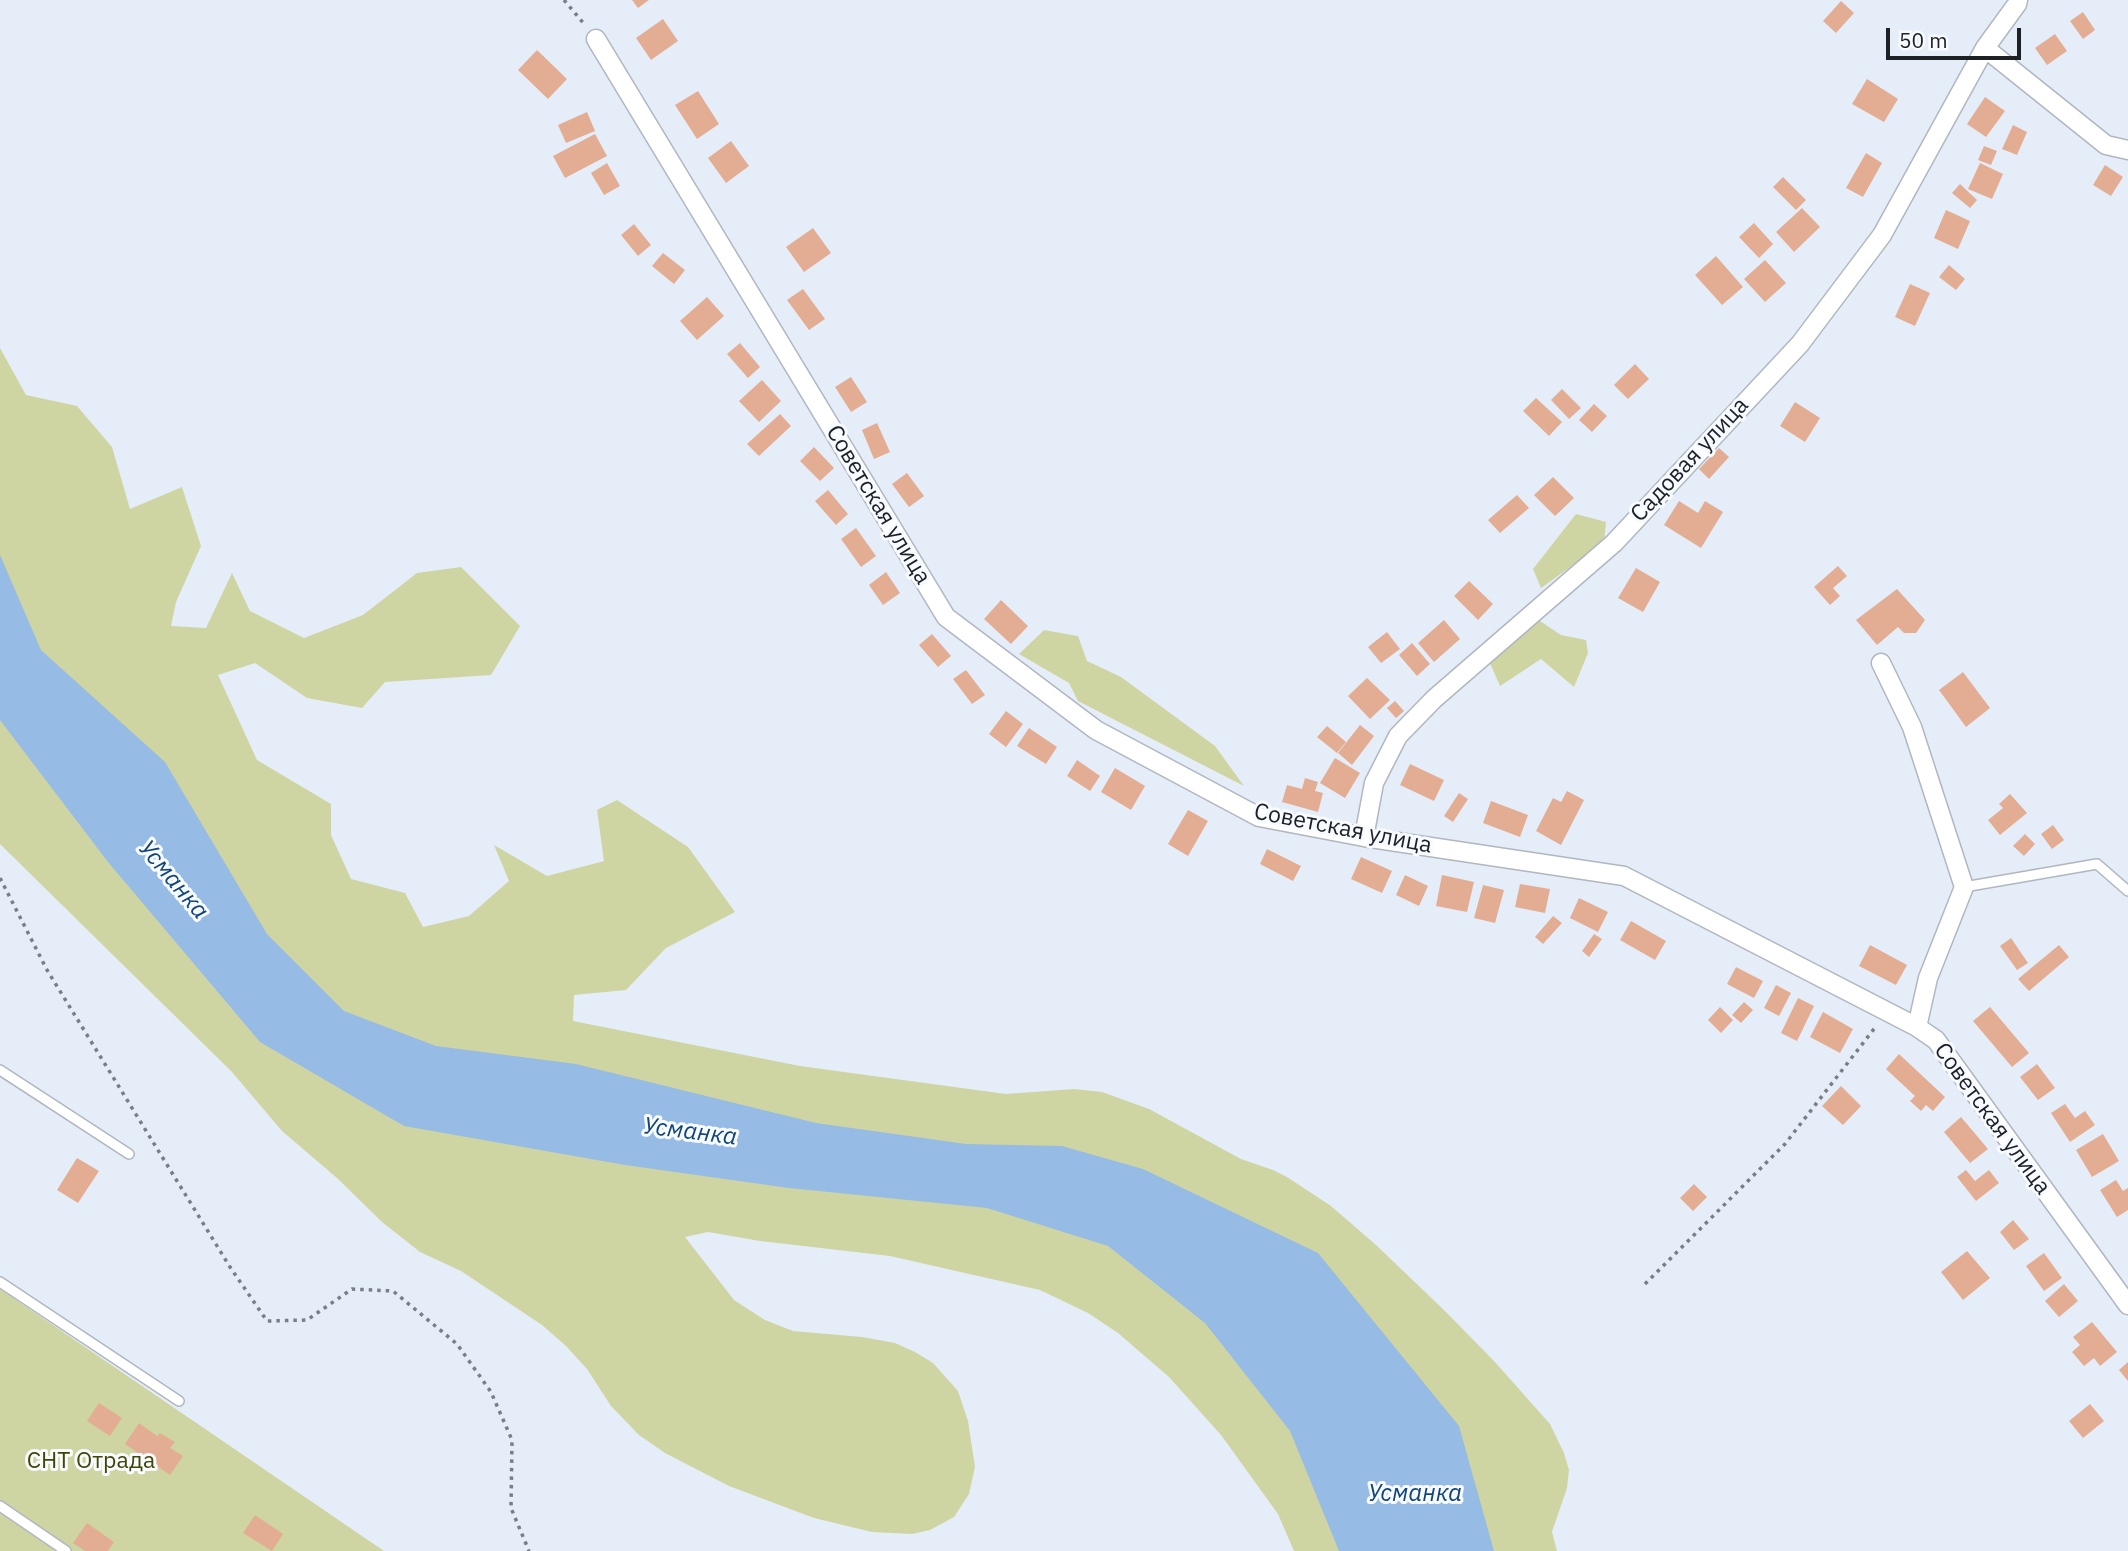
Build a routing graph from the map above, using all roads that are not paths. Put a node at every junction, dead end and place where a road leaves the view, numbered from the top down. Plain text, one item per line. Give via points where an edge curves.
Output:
1 (2021, 1) edge
2 (596, 39) road end
3 (1985, 48) junction
4 (2128, 150) edge
5 (1881, 663) dead end
6 (1364, 837) junction
7 (1964, 887) junction
8 (2128, 891) edge
9 (1917, 1027) junction
10 (0, 1070) edge
11 (129, 1154) dead end
12 (0, 1282) edge
13 (2128, 1305) edge
14 (179, 1401) dead end
15 (0, 1506) edge
16 (66, 1551) edge

1 - 3 street, Садовая улица
2 - 6 street, Советская улица via 946,617 1096,730 1247,811
3 - 4 street via 2106,145
3 - 6 street, Садовая улица via 1882,234 1800,344 1614,543 1434,699 1398,736 1374,783
5 - 7 street via 1912,727
6 - 9 street, Советская улица via 1624,876
7 - 8 lane via 2097,864
7 - 9 street via 1928,978
9 - 13 street, Советская улица via 1936,1040
10 - 11 lane
12 - 14 lane
15 - 16 lane

